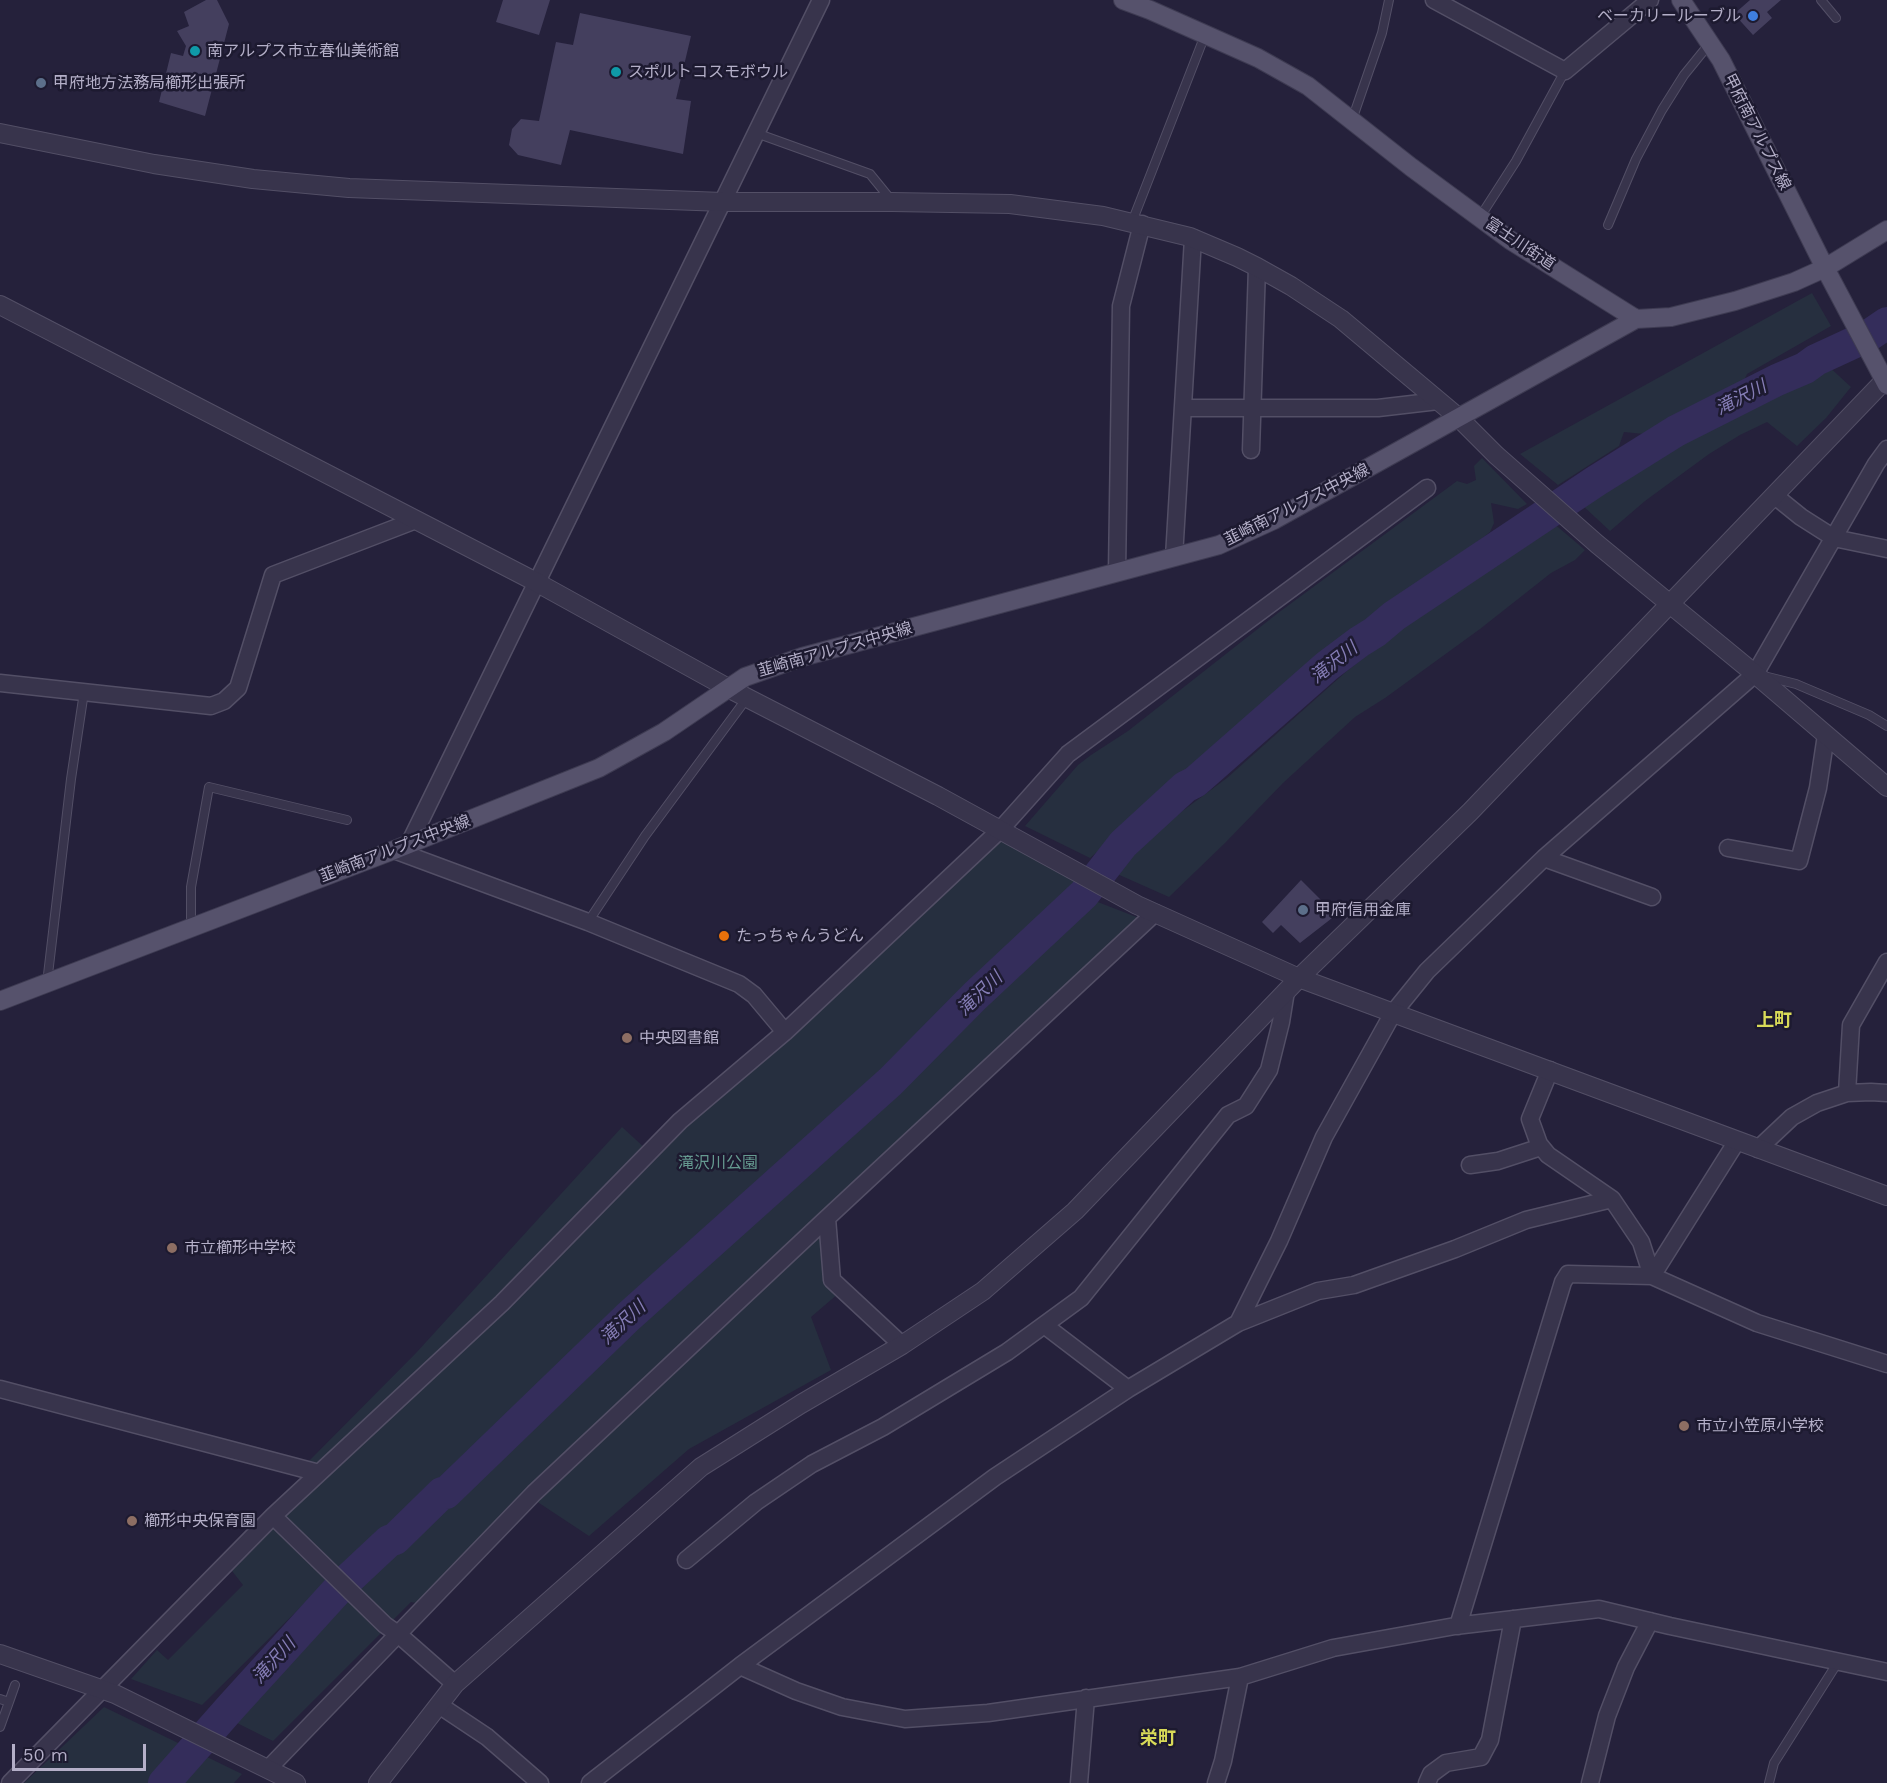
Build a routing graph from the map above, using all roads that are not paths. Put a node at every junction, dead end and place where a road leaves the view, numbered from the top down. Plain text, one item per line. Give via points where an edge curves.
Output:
1 (821, 0) edge
2 (1123, 0) edge
3 (1389, 0) edge
4 (1434, 0) edge
5 (1650, 0) edge
6 (1681, 0) edge
7 (1821, 0) edge
8 (1836, 18) dead end
9 (1205, 35) junction
10 (1711, 43) junction
11 (1565, 71) junction
12 (1352, 121) junction
13 (0, 132) edge
14 (756, 133) junction
15 (892, 201) junction
16 (723, 202) junction
17 (1480, 217) junction
18 (1137, 223) junction
19 (1608, 225) dead end
20 (1887, 230) edge
21 (1193, 238) junction
22 (1257, 267) junction
23 (1825, 268) junction
24 (0, 305) edge
25 (1636, 319) junction
26 (1886, 382) edge
27 (1438, 401) junction
28 (1183, 408) junction
29 (1253, 408) junction
30 (1459, 418) junction
31 (1887, 449) edge
32 (1251, 450) dead end
33 (1427, 488) dead end
34 (1775, 496) junction
35 (416, 520) junction
36 (1834, 538) junction
37 (1887, 549) edge
38 (1174, 557) junction
39 (1117, 572) junction
40 (536, 582) junction
41 (1670, 605) junction
42 (1755, 674) junction
43 (0, 683) edge
44 (728, 688) junction
45 (84, 692) junction
46 (747, 698) junction
47 (1887, 726) edge
48 (1826, 735) junction
49 (1887, 787) edge
50 (347, 820) dead end
51 (1000, 830) junction
52 (401, 847) junction
53 (1728, 848) dead end
54 (1544, 858) junction
55 (1652, 897) dead end
56 (1155, 913) junction
57 (588, 922) junction
58 (191, 928) junction
59 (1887, 962) edge
60 (1299, 978) junction
61 (47, 983) junction
62 (1286, 991) junction
63 (0, 1000) edge
64 (1393, 1013) junction
65 (785, 1032) junction
66 (1550, 1070) junction
67 (1887, 1093) edge
68 (1847, 1094) junction
69 (1737, 1141) junction
70 (1541, 1147) junction
71 (1758, 1149) junction
72 (1470, 1165) dead end
73 (1887, 1196) edge
74 (1612, 1199) junction
75 (827, 1218) junction
76 (1652, 1276) junction
77 (1238, 1323) junction
78 (1044, 1325) junction
79 (902, 1345) junction
80 (1887, 1364) edge
81 (0, 1389) edge
82 (1128, 1389) junction
83 (319, 1473) junction
84 (273, 1516) junction
85 (686, 1560) dead end
86 (1513, 1619) junction
87 (1650, 1621) junction
88 (1458, 1626) junction
89 (392, 1629) junction
90 (0, 1654) edge
91 (1838, 1661) junction
92 (740, 1666) junction
93 (1887, 1672) edge
94 (1240, 1677) junction
95 (455, 1684) junction
96 (15, 1685) dead end
97 (109, 1692) junction
98 (1086, 1698) junction
99 (4, 1701) edge
100 (439, 1705) junction
101 (0, 1727) edge
102 (262, 1766) junction
103 (10, 1783) edge
104 (296, 1783) edge
105 (378, 1783) edge
106 (540, 1783) edge
107 (590, 1783) edge
108 (1079, 1783) edge
109 (1216, 1783) edge
110 (1427, 1783) edge
111 (1590, 1783) edge
112 (1769, 1783) edge

1 - 14 street
2 - 9 main road, 富士川街道
3 - 12 lane
4 - 11 street
5 - 11 street
6 - 10 main road, 甲府南アルプス線
7 - 8 lane
9 - 12 main road, 富士川街道 via 1308,86
9 - 18 lane
10 - 19 lane via 1662,110
10 - 23 main road, 甲府南アルプス線
11 - 17 lane
12 - 17 main road, 富士川街道
13 - 16 street via 154,164 285,182 350,188
14 - 15 lane via 870,174
14 - 16 street
15 - 16 street
15 - 18 street via 1010,204
16 - 40 street
17 - 25 main road, 富士川街道
18 - 21 street
18 - 39 street via 1121,306
20 - 23 main road
21 - 22 street
21 - 28 street
22 - 27 street via 1341,319
22 - 29 street
23 - 25 main road via 1734,301 1671,317
23 - 26 main road
24 - 35 street
25 - 30 main road, 韮崎南アルプス中央線
26 - 34 street
27 - 29 street via 1378,408
27 - 30 street
28 - 29 street
28 - 38 street
29 - 32 street
30 - 38 main road, 韮崎南アルプス中央線 via 1274,520 1219,545
30 - 41 street via 1496,456
31 - 36 street
33 - 51 street via 1068,754
34 - 36 street
34 - 41 street
35 - 40 street
35 - 45 street via 273,575 238,688 224,701 211,706
36 - 37 street
36 - 42 street
38 - 39 main road, 韮崎南アルプス中央線
39 - 44 main road, 韮崎南アルプス中央線 via 802,657 745,677
40 - 44 street
40 - 52 street
41 - 42 street
41 - 60 street via 1470,812
42 - 47 lane via 1796,684
42 - 48 street
42 - 54 street
43 - 45 street
44 - 46 street
44 - 52 main road, 韮崎南アルプス中央線 via 664,732 599,768
45 - 61 lane
46 - 51 street
46 - 57 lane via 645,836
48 - 49 street
48 - 53 street via 1818,788 1799,861
50 - 58 lane via 209,787 191,886
51 - 56 street
51 - 65 street
52 - 57 street
52 - 58 main road, 韮崎南アルプス中央線
54 - 55 street
54 - 64 street via 1427,971
56 - 60 street
56 - 75 street
57 - 65 street via 739,984 754,995
58 - 61 main road, 韮崎南アルプス中央線
59 - 68 street via 1851,1025
60 - 62 street
60 - 64 street
61 - 63 main road, 韮崎南アルプス中央線
62 - 78 street via 1269,1070 1246,1106 1228,1116 1081,1298
62 - 79 street via 1075,1211 983,1291
64 - 66 street
64 - 77 street via 1324,1137
65 - 83 street via 680,1120 502,1303
66 - 69 street
66 - 70 street via 1530,1119
67 - 68 street
68 - 71 street via 1816,1103 1792,1117
69 - 71 street
69 - 76 street
70 - 72 street via 1498,1161
70 - 74 street
71 - 73 street
74 - 76 street via 1641,1242
74 - 77 street via 1526,1220 1455,1249 1354,1285 1318,1291
75 - 79 street via 832,1280
75 - 89 street
76 - 80 street via 1757,1323
76 - 88 street via 1568,1274 1563,1282
77 - 82 street
78 - 82 street
78 - 85 street via 1007,1352 812,1464 756,1502
79 - 95 street via 701,1467
81 - 83 street
82 - 92 street via 995,1477
83 - 84 street
84 - 89 street
84 - 97 street
86 - 87 street via 1599,1609
86 - 88 street
86 - 110 street via 1491,1740 1481,1757 1446,1763 1431,1774
87 - 91 street
87 - 111 street via 1607,1716
88 - 94 street via 1332,1648
89 - 95 street
89 - 102 street
90 - 97 street
91 - 93 street
91 - 112 lane via 1774,1763
92 - 98 street via 842,1707 905,1719 988,1713
92 - 107 street
94 - 98 street
94 - 109 street
95 - 100 street
96 - 99 lane
97 - 102 street
97 - 103 street
98 - 108 street
99 - 101 lane
100 - 105 street
100 - 106 street via 487,1737
102 - 104 street

